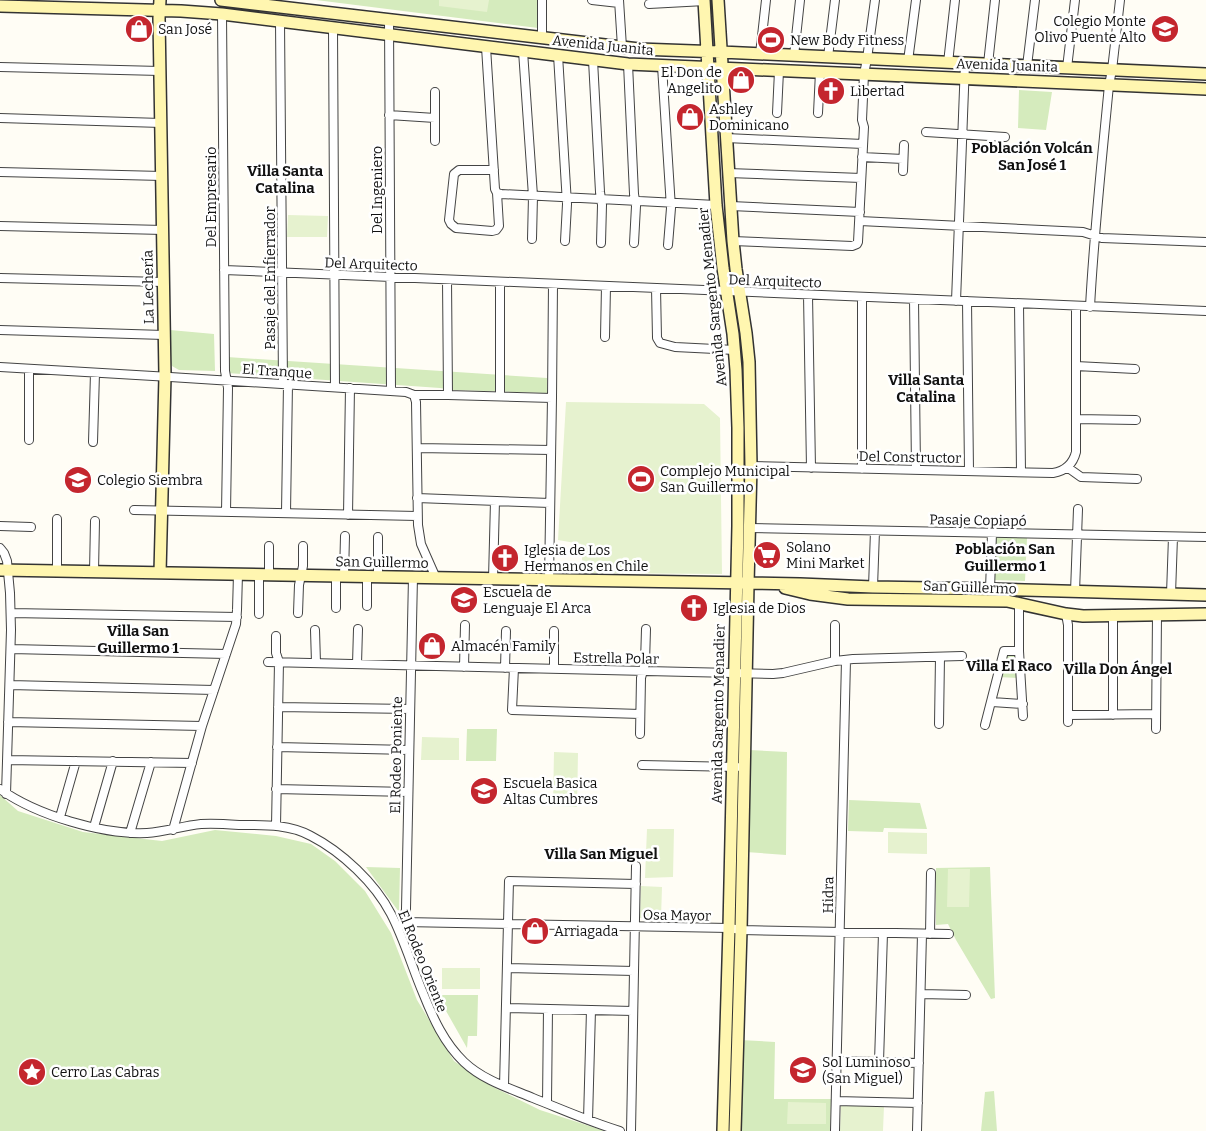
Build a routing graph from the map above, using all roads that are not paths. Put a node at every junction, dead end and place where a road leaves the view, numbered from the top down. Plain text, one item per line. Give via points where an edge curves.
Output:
1 (221, 0) edge
2 (542, 0) edge
3 (592, 0) edge
4 (704, 0) edge
5 (718, 0) edge
6 (766, 0) edge
7 (800, 0) edge
8 (835, 0) edge
9 (875, 0) edge
10 (916, 0) edge
11 (955, 0) edge
12 (995, 0) edge
13 (1035, 0) edge
14 (1075, 0) edge
15 (1120, 0) edge
16 (619, 2) edge
17 (650, 4) dead end
18 (160, 5) edge
19 (0, 6) edge
20 (222, 14) junction
21 (389, 19) junction
22 (280, 21) junction
23 (333, 28) junction
24 (389, 35) junction
25 (542, 37) junction
26 (486, 47) junction
27 (622, 47) junction
28 (523, 51) junction
29 (708, 51) junction
30 (721, 52) junction
31 (760, 54) junction
32 (558, 55) junction
33 (794, 56) junction
34 (828, 57) junction
35 (867, 59) junction
36 (593, 60) junction
37 (908, 61) junction
38 (948, 63) junction
39 (628, 64) junction
40 (965, 64) junction
41 (988, 64) junction
42 (662, 66) junction
43 (1027, 66) junction
44 (0, 67) edge
45 (709, 68) junction
46 (722, 68) junction
47 (1067, 68) junction
48 (1112, 70) junction
49 (160, 71) junction
50 (779, 71) junction
51 (820, 72) junction
52 (864, 74) junction
53 (1206, 74) edge
54 (964, 78) junction
55 (1109, 84) junction
56 (1206, 89) edge
57 (435, 92) dead end
58 (777, 113) dead end
59 (818, 113) dead end
60 (389, 115) junction
61 (0, 118) edge
62 (435, 118) junction
63 (161, 123) junction
64 (926, 132) dead end
65 (962, 134) junction
66 (1006, 136) dead end
67 (726, 138) junction
68 (435, 141) dead end
69 (863, 144) junction
70 (904, 145) dead end
71 (862, 157) junction
72 (903, 159) junction
73 (494, 170) junction
74 (902, 170) dead end
75 (0, 172) edge
76 (728, 172) junction
77 (162, 176) junction
78 (861, 178) junction
79 (497, 193) junction
80 (533, 196) junction
81 (567, 197) junction
82 (602, 199) junction
83 (635, 201) junction
84 (670, 202) junction
85 (716, 205) junction
86 (730, 206) junction
87 (860, 212) junction
88 (860, 221) junction
89 (0, 226) edge
90 (959, 226) junction
91 (162, 230) junction
92 (1094, 235) junction
93 (532, 239) dead end
94 (566, 241) dead end
95 (733, 242) junction
96 (1206, 242) edge
97 (601, 243) dead end
98 (634, 243) dead end
99 (668, 245) dead end
100 (224, 270) junction
101 (282, 273) junction
102 (335, 275) junction
103 (390, 277) junction
104 (0, 278) edge
105 (447, 280) junction
106 (163, 282) junction
107 (500, 282) junction
108 (553, 284) junction
109 (606, 286) junction
110 (656, 288) junction
111 (727, 291) junction
112 (740, 292) junction
113 (808, 295) junction
114 (862, 297) junction
115 (914, 299) junction
116 (956, 301) junction
117 (967, 301) junction
118 (1019, 304) junction
119 (1076, 306) junction
120 (1090, 307) junction
121 (1206, 312) edge
122 (0, 330) edge
123 (164, 335) junction
124 (605, 337) dead end
125 (735, 350) junction
126 (1076, 366) junction
127 (0, 367) edge
128 (29, 369) junction
129 (1135, 369) dead end
130 (95, 372) junction
131 (165, 376) junction
132 (226, 380) junction
133 (286, 384) junction
134 (335, 387) junction
135 (350, 388) junction
136 (391, 391) junction
137 (414, 395) junction
138 (448, 395) junction
139 (500, 396) junction
140 (552, 398) junction
141 (1076, 419) junction
142 (1136, 420) dead end
143 (29, 440) dead end
144 (93, 442) dead end
145 (417, 448) junction
146 (551, 450) junction
147 (751, 466) junction
148 (1068, 467) junction
149 (811, 468) junction
150 (862, 469) junction
151 (916, 470) junction
152 (969, 471) junction
153 (1021, 472) junction
154 (1137, 479) dead end
155 (417, 498) junction
156 (494, 501) junction
157 (550, 502) junction
158 (1078, 509) dead end
159 (134, 510) dead end
160 (162, 510) junction
161 (226, 512) junction
162 (286, 513) junction
163 (348, 515) junction
164 (417, 516) junction
165 (58, 519) dead end
166 (95, 521) dead end
167 (0, 526) edge
168 (31, 527) dead end
169 (749, 528) junction
170 (875, 531) junction
171 (992, 533) junction
172 (1078, 535) junction
173 (345, 536) dead end
174 (378, 537) dead end
175 (1173, 537) junction
176 (1206, 537) edge
177 (269, 546) dead end
178 (303, 546) dead end
179 (0, 548) edge
180 (4, 570) edge
181 (56, 571) junction
182 (94, 572) junction
183 (160, 573) junction
184 (238, 574) junction
185 (264, 575) junction
186 (301, 575) junction
187 (340, 576) junction
188 (373, 577) junction
189 (413, 577) junction
190 (436, 578) junction
191 (493, 579) junction
192 (549, 580) junction
193 (742, 583) junction
194 (764, 584) junction
195 (873, 588) junction
196 (990, 589) junction
197 (1072, 592) junction
198 (1171, 594) junction
199 (1206, 595) edge
200 (1019, 603) junction
201 (367, 606) dead end
202 (336, 608) dead end
203 (298, 612) dead end
204 (11, 613) junction
205 (259, 614) dead end
206 (1066, 614) junction
207 (1206, 614) edge
208 (1156, 615) junction
209 (1113, 616) junction
210 (236, 617) junction
211 (465, 625) dead end
212 (835, 625) dead end
213 (358, 629) dead end
214 (646, 629) dead end
215 (315, 630) dead end
216 (554, 631) dead end
217 (506, 632) dead end
218 (276, 636) dead end
219 (11, 649) junction
220 (1019, 651) junction
221 (226, 654) junction
222 (940, 656) junction
223 (962, 656) dead end
224 (846, 660) junction
225 (835, 661) junction
226 (268, 662) dead end
227 (279, 662) junction
228 (316, 663) junction
229 (357, 664) junction
230 (411, 665) junction
231 (464, 667) junction
232 (505, 668) junction
233 (514, 668) junction
234 (554, 669) junction
235 (643, 671) junction
236 (740, 673) junction
237 (10, 685) junction
238 (214, 690) junction
239 (992, 702) junction
240 (1023, 704) junction
241 (278, 707) junction
242 (410, 709) junction
243 (640, 714) junction
244 (1156, 714) junction
245 (1112, 715) junction
246 (1023, 716) dead end
247 (8, 722) junction
248 (939, 724) dead end
249 (986, 725) dead end
250 (202, 726) junction
251 (1156, 729) dead end
252 (640, 734) dead end
253 (277, 747) junction
254 (409, 750) junction
255 (7, 760) junction
256 (76, 761) junction
257 (113, 761) junction
258 (151, 762) junction
259 (192, 763) junction
260 (642, 765) dead end
261 (732, 767) junction
262 (744, 767) junction
263 (276, 788) junction
264 (3, 791) edge
265 (408, 792) junction
266 (60, 817) junction
267 (276, 826) junction
268 (94, 827) junction
269 (173, 830) junction
270 (130, 832) junction
271 (636, 866) dead end
272 (931, 873) dead end
273 (636, 884) junction
274 (404, 922) junction
275 (508, 924) junction
276 (635, 926) junction
277 (729, 928) junction
278 (741, 930) junction
279 (399, 932) junction
280 (840, 932) junction
281 (883, 933) junction
282 (926, 934) junction
283 (949, 934) dead end
284 (506, 968) junction
285 (634, 971) junction
286 (921, 994) junction
287 (966, 995) dead end
288 (506, 1008) junction
289 (548, 1009) junction
290 (591, 1010) junction
291 (633, 1011) junction
292 (837, 1062) junction
293 (879, 1062) junction
294 (919, 1062) junction
295 (504, 1086) junction
296 (836, 1100) junction
297 (546, 1103) junction
298 (918, 1103) junction
299 (588, 1120) junction
300 (620, 1131) edge
301 (631, 1131) edge
302 (723, 1131) edge
303 (735, 1131) edge
304 (835, 1131) edge
305 (917, 1131) edge

1 - 21 street, Avenida Juanita
2 - 25 street
3 - 16 street
4 - 17 street
4 - 29 street, Avenida Sargento Menadier
5 - 30 street, Avenida Sargento Menadier
6 - 31 street
7 - 33 street
8 - 34 street
9 - 35 street
10 - 37 street
11 - 38 street
12 - 41 street
13 - 43 street
14 - 47 street
15 - 48 street
16 - 27 street
18 - 19 street, Avenida Juanita
18 - 20 street, Avenida Juanita
18 - 49 street, La Lechería
20 - 22 street, Avenida Juanita
20 - 100 street, Del Empresario
21 - 24 street, Del Ingeniero
21 - 25 street, Avenida Juanita
22 - 23 street, Avenida Juanita
22 - 101 street, Pasaje del Enfierrador
23 - 24 street, Avenida Juanita
23 - 102 street
24 - 26 street, Avenida Juanita
24 - 60 street, Del Ingeniero
25 - 27 street, Avenida Juanita
26 - 28 street, Avenida Juanita
26 - 73 street
27 - 29 street, Avenida Juanita
28 - 32 street, Avenida Juanita
28 - 80 street
29 - 30 street, Avenida Juanita
29 - 45 street, Avenida Sargento Menadier
30 - 31 street, Avenida Juanita
30 - 46 street, Avenida Sargento Menadier
31 - 33 street, Avenida Juanita
32 - 36 street, Avenida Juanita
32 - 81 street
33 - 34 street, Avenida Juanita
34 - 35 street, Avenida Juanita
35 - 37 street, Avenida Juanita
35 - 52 street
36 - 39 street, Avenida Juanita
36 - 82 street
37 - 38 street, Avenida Juanita
38 - 40 street, Avenida Juanita
39 - 42 street, Avenida Juanita
39 - 83 street
40 - 41 street, Avenida Juanita
40 - 54 street
41 - 43 street, Avenida Juanita
42 - 45 street, Avenida Juanita
42 - 84 street
43 - 47 street, Avenida Juanita
44 - 49 street
45 - 46 street, Avenida Juanita
45 - 85 street, Avenida Sargento Menadier
46 - 50 street, Avenida Juanita
46 - 67 street, Avenida Sargento Menadier
47 - 48 street, Avenida Juanita
48 - 53 street, Avenida Juanita
48 - 55 street
49 - 63 street, La Lechería
50 - 51 street, Avenida Juanita
50 - 58 street
51 - 52 street, Avenida Juanita
51 - 59 street
52 - 54 street, Avenida Juanita
52 - 69 street
54 - 55 street, Avenida Juanita
54 - 65 street
55 - 56 street, Avenida Juanita
55 - 92 street
57 - 62 street
60 - 62 street
60 - 103 street, Del Ingeniero
61 - 63 street
62 - 68 street
63 - 77 street, La Lechería
64 - 65 street
65 - 66 street
65 - 90 street
67 - 69 street
67 - 76 street, Avenida Sargento Menadier
69 - 71 street
70 - 72 street
71 - 72 street
71 - 78 street
72 - 74 street
73 - 79 street
73 - 79 street via 456,172 453,177 451,224 456,228 496,230 499,226
75 - 77 street
76 - 78 street
76 - 86 street, Avenida Sargento Menadier
77 - 91 street, La Lechería
78 - 87 street
79 - 80 street
80 - 81 street
80 - 93 street
81 - 82 street
81 - 94 street
82 - 83 street
82 - 97 street
83 - 84 street
83 - 98 street
84 - 85 street
84 - 99 street
85 - 111 street, Avenida Sargento Menadier
86 - 87 street
86 - 95 street, Avenida Sargento Menadier
87 - 88 street
88 - 90 street
88 - 95 street via 859,239 852,246
89 - 91 street
90 - 92 street
90 - 116 street
91 - 106 street, La Lechería
92 - 96 street
92 - 120 street
95 - 112 street, Avenida Sargento Menadier
100 - 101 street, Del Arquitecto
100 - 132 street, Del Empresario
101 - 102 street, Del Arquitecto
101 - 133 street, Pasaje del Enfierrador
102 - 103 street, Del Arquitecto
102 - 134 street
103 - 105 street, Del Arquitecto
103 - 136 street, Del Ingeniero
104 - 106 street
105 - 107 street, Del Arquitecto
105 - 138 street
106 - 123 street, La Lechería
107 - 108 street, Del Arquitecto
107 - 139 street
108 - 109 street, Del Arquitecto
108 - 140 street
109 - 110 street, Del Arquitecto
109 - 124 street
110 - 111 street, Del Arquitecto
110 - 125 street via 659,342 675,347
111 - 112 street, Del Arquitecto
111 - 125 street, Avenida Sargento Menadier
112 - 113 street, Del Arquitecto
112 - 147 street, Avenida Sargento Menadier via 749,362
113 - 114 street, Del Arquitecto
113 - 149 street
114 - 115 street, Del Arquitecto
114 - 150 street
115 - 116 street, Del Arquitecto
115 - 151 street
116 - 117 street, Del Arquitecto
117 - 118 street, Del Arquitecto
117 - 152 street
118 - 119 street, Del Arquitecto
118 - 153 street
119 - 120 street, Del Arquitecto
119 - 126 street
120 - 121 street, Del Arquitecto
122 - 123 street
123 - 131 street, La Lechería
125 - 193 street, Avenida Sargento Menadier
126 - 129 street
126 - 141 street
127 - 128 street, El Tranque
128 - 130 street, El Tranque
128 - 143 street
130 - 131 street, El Tranque
130 - 144 street
131 - 132 street, El Tranque
131 - 160 street, La Lechería
132 - 133 street, El Tranque
132 - 161 street, Del Empresario
133 - 134 street, El Tranque
133 - 162 street, Pasaje del Enfierrador
134 - 135 street, El Tranque
135 - 136 street, El Tranque
135 - 163 street
136 - 137 street, El Tranque
137 - 138 street, El Tranque
137 - 145 street
138 - 139 street, El Tranque
139 - 140 street, El Tranque
140 - 146 street
141 - 142 street
141 - 148 street via 1076,452
145 - 146 street
145 - 155 street
146 - 157 street
147 - 149 street, Del Constructor
147 - 169 street, Avenida Sargento Menadier
148 - 153 street, Del Constructor via 1053,473
148 - 154 street via 1081,477
149 - 150 street, Del Constructor
150 - 151 street, Del Constructor
151 - 152 street, Del Constructor
152 - 153 street, Del Constructor
155 - 156 street
155 - 164 street
156 - 157 street
156 - 191 street
157 - 192 street
158 - 172 street
159 - 160 street
160 - 161 street
160 - 183 street, La Lechería
161 - 162 street
162 - 163 street
163 - 164 street
164 - 190 street via 421,544
165 - 181 street
166 - 182 street
167 - 168 street
169 - 170 street, Pasaje Copiapó
169 - 193 street, Avenida Sargento Menadier
170 - 171 street, Pasaje Copiapó
170 - 195 street
171 - 172 street, Pasaje Copiapó
171 - 196 street
172 - 175 street, Pasaje Copiapó
172 - 197 street
173 - 187 street
174 - 188 street
175 - 176 street, Pasaje Copiapó
175 - 198 street
177 - 185 street
178 - 186 street
179 - 180 street via 6,557
180 - 181 street, San Guillermo
180 - 204 street
181 - 182 street, San Guillermo
182 - 183 street, San Guillermo
183 - 184 street, San Guillermo
184 - 185 street, San Guillermo
184 - 210 street
185 - 186 street, San Guillermo
185 - 205 street
186 - 187 street, San Guillermo
186 - 203 street
187 - 188 street, San Guillermo
187 - 202 street
188 - 189 street, San Guillermo
188 - 201 street
189 - 190 street, San Guillermo
189 - 230 street, El Rodeo Poniente
190 - 191 street, San Guillermo
191 - 192 street, San Guillermo
192 - 193 street, San Guillermo
193 - 194 street, San Guillermo
193 - 236 street, Avenida Sargento Menadier
194 - 195 street, San Guillermo
194 - 200 street, San Guillermo via 848,599
195 - 196 street, San Guillermo
196 - 197 street, San Guillermo
197 - 198 street, San Guillermo
197 - 206 street via 1064,602
198 - 199 street, San Guillermo
200 - 206 street, San Guillermo
200 - 220 street
204 - 210 street
204 - 219 street
206 - 209 street, San Guillermo
206 - 245 street via 1068,719
207 - 208 street, San Guillermo
208 - 209 street, San Guillermo
208 - 244 street
209 - 245 street
210 - 221 street
211 - 231 street
212 - 225 street
213 - 229 street
214 - 235 street
215 - 228 street
216 - 234 street
217 - 232 street
218 - 227 street
219 - 221 street
219 - 237 street
220 - 239 street via 1004,651
220 - 240 street
221 - 238 street
222 - 223 street, Estrella Polar
222 - 224 street, Estrella Polar
222 - 248 street
224 - 225 street, Estrella Polar
224 - 280 street, Hidra
225 - 236 street, Estrella Polar via 783,673
226 - 227 street, Estrella Polar
227 - 228 street, Estrella Polar
227 - 241 street
228 - 229 street, Estrella Polar
229 - 230 street, Estrella Polar
230 - 231 street, Estrella Polar
230 - 242 street, El Rodeo Poniente
231 - 232 street, Estrella Polar
232 - 233 street, Estrella Polar
233 - 234 street, Estrella Polar
233 - 243 street via 512,710
234 - 235 street, Estrella Polar
235 - 236 street, Estrella Polar
235 - 243 street
236 - 261 street, Avenida Sargento Menadier
236 - 262 street, Avenida Sargento Menadier
237 - 238 street
237 - 247 street
238 - 250 street
239 - 240 street
239 - 249 street
240 - 246 street
241 - 242 street
241 - 253 street
242 - 254 street, El Rodeo Poniente
243 - 252 street
244 - 245 street
244 - 251 street
247 - 250 street
247 - 255 street
250 - 259 street
253 - 254 street
253 - 263 street
254 - 265 street, El Rodeo Poniente
255 - 256 street
255 - 264 street
256 - 257 street
256 - 266 street
257 - 258 street
257 - 268 street
258 - 259 street
258 - 270 street
259 - 269 street
260 - 261 street
261 - 262 street
261 - 277 street, Avenida Sargento Menadier
262 - 278 street, Avenida Sargento Menadier
263 - 265 street
263 - 267 street
264 - 266 street, El Rodeo Oriente
265 - 274 street, El Rodeo Poniente
266 - 268 street, El Rodeo Oriente
267 - 269 street, El Rodeo Oriente via 203,824
267 - 279 street, El Rodeo Oriente via 320,840 341,857 378,894
268 - 270 street, El Rodeo Oriente
269 - 270 street, El Rodeo Oriente
271 - 273 street
272 - 282 street
273 - 275 street via 509,881
273 - 276 street
274 - 275 street, Osa Mayor
274 - 279 street, El Rodeo Poniente
275 - 276 street, Osa Mayor
275 - 284 street
276 - 277 street, Osa Mayor
276 - 285 street
277 - 278 street, Osa Mayor
277 - 302 street, Avenida Sargento Menadier
278 - 280 street, Osa Mayor
278 - 303 street, Avenida Sargento Menadier
279 - 295 street, El Rodeo Oriente via 429,1010 443,1036 471,1068
280 - 281 street, Osa Mayor
280 - 292 street, Hidra
281 - 282 street, Osa Mayor
281 - 293 street
282 - 283 street, Osa Mayor
282 - 286 street
284 - 285 street
284 - 288 street
285 - 291 street
286 - 287 street
286 - 294 street
288 - 289 street
288 - 295 street
289 - 290 street
289 - 297 street
290 - 291 street
290 - 299 street
291 - 301 street
292 - 293 street
292 - 296 street, Hidra
293 - 294 street
294 - 298 street
295 - 297 street, El Rodeo Oriente
296 - 298 street
296 - 304 street, Hidra
297 - 299 street, El Rodeo Oriente
298 - 305 street
299 - 300 street, El Rodeo Oriente

